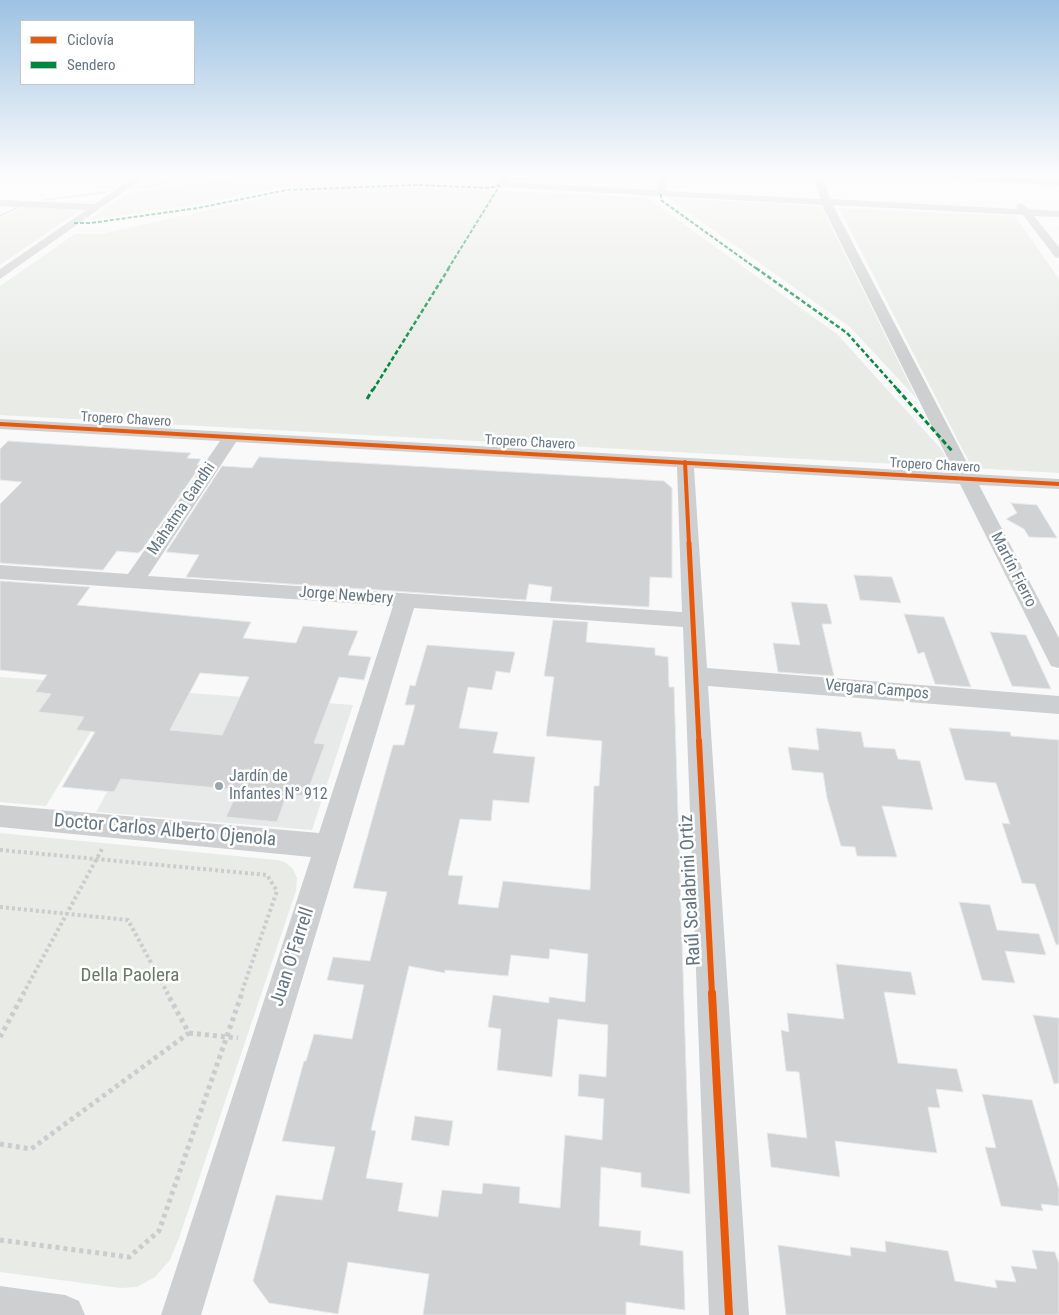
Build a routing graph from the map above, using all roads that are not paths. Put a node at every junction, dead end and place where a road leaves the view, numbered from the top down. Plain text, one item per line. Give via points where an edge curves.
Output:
1 (56, 235) edge
2 (843, 235) edge
3 (1044, 235) edge
4 (1057, 251) edge
5 (0, 275) edge
6 (0, 424) edge
7 (231, 437) junction
8 (685, 462) junction
9 (967, 479) junction
10 (1059, 484) edge
11 (0, 572) edge
12 (133, 582) junction
13 (406, 600) junction
14 (692, 620) junction
15 (1059, 660) edge
16 (694, 676) junction
17 (1059, 705) edge
18 (0, 816) edge
19 (329, 846) junction
20 (0, 1306) edge
21 (65, 1315) edge
22 (181, 1315) edge
23 (729, 1315) edge

1 - 5 street
2 - 9 street, Martín Fierro
3 - 4 street
6 - 7 street, Tropero Chavero
7 - 8 street, Tropero Chavero
7 - 12 street, Mahatma Gandhi
8 - 9 street, Tropero Chavero
8 - 14 street, Raúl Scalabrini Ortiz
9 - 10 street, Tropero Chavero
9 - 15 street, Martín Fierro
11 - 12 street, Jorge Newbery
12 - 13 street, Jorge Newbery
13 - 14 street, Jorge Newbery
13 - 19 street, Juan O'Farrell
14 - 16 street, Raúl Scalabrini Ortiz
16 - 17 street, Vergara Campos
16 - 23 street, Raúl Scalabrini Ortiz
18 - 19 street, Doctor Carlos Alberto Ojenola
19 - 22 street, Juan O'Farrell
20 - 21 street

